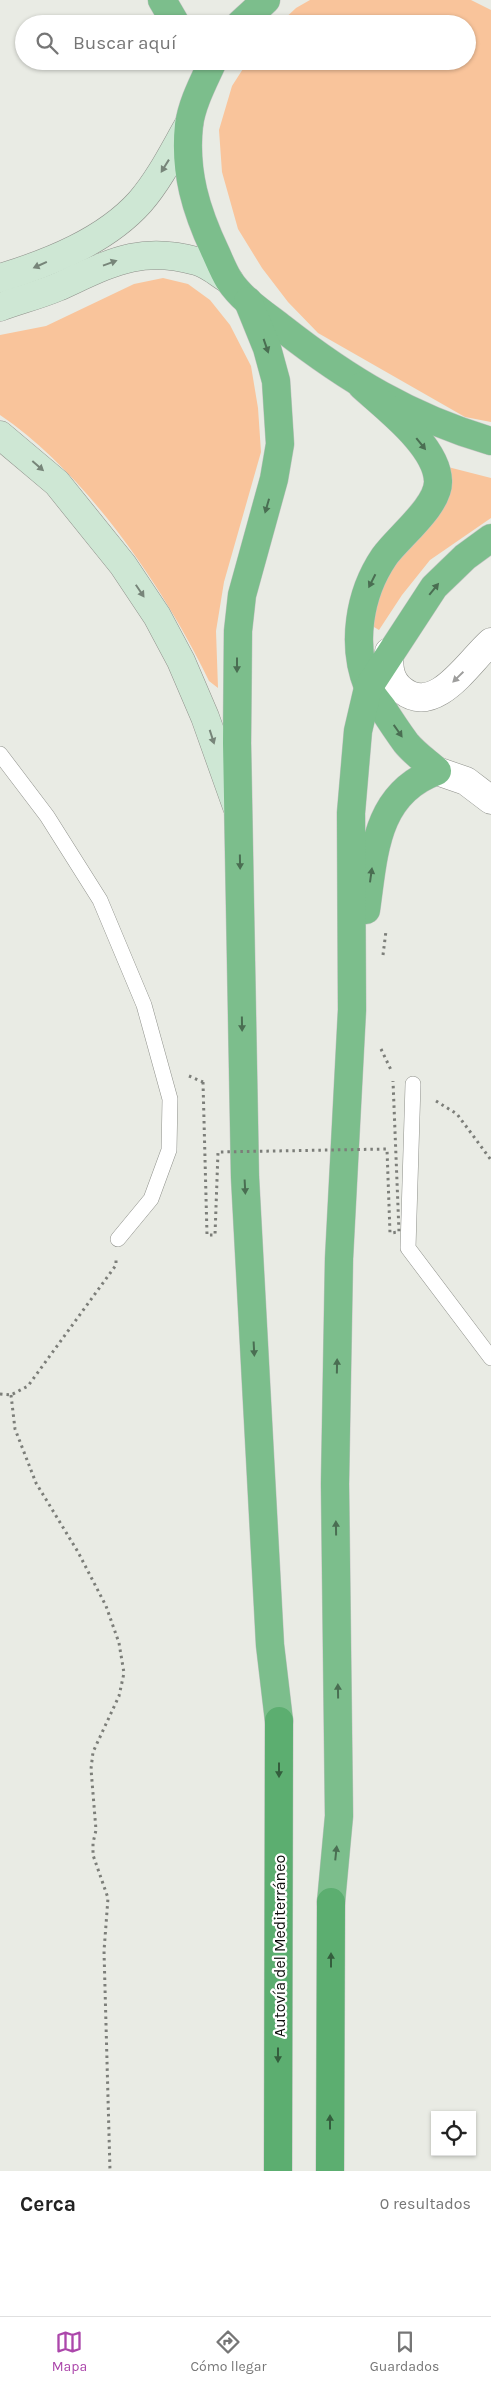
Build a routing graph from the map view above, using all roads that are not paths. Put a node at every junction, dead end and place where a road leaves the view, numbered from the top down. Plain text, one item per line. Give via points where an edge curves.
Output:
1 (162, 0) edge
2 (266, 0) edge
3 (171, 15) edge
4 (250, 15) edge
5 (196, 70) edge
6 (209, 70) edge
7 (200, 90) junction
8 (189, 124) junction
9 (0, 278) edge
10 (229, 280) junction
11 (248, 301) junction
12 (0, 307) edge
13 (362, 386) junction
14 (0, 435) edge
15 (491, 441) edge
16 (491, 538) edge
17 (491, 642) edge
18 (390, 652) junction
19 (368, 688) junction
20 (0, 754) edge
21 (437, 771) junction
22 (491, 800) edge
23 (239, 813) junction
24 (352, 1010) junction
25 (413, 1084) road end
26 (118, 1239) road end
27 (491, 1358) edge
28 (278, 2171) edge
29 (330, 2171) edge

1 - 3 highway
2 - 4 highway
5 - 7 highway
6 - 7 highway
7 - 8 highway
8 -> 9 main road via 140,202 116,222 92,239 36,267
8 - 10 highway via 188,172 199,218
10 - 11 highway
12 -> 10 main road via 133,256 159,254 198,261
11 - 13 highway
11 -> 23 highway via 276,380 280,444 241,604 238,631
13 - 15 highway via 417,415
13 -> 19 highway via 424,448 435,468 438,483 416,523 384,557 363,599 358,649
14 -> 23 main road via 57,483 123,565 157,616 205,717
18 -> 16 highway via 434,587 465,557
17 -> 18 street via 440,693 426,696 412,697 401,689 392,678
18 - 19 highway
19 -> 21 highway via 407,744
19 - 24 highway via 358,731 351,813
20 - 26 lane via 47,816 100,900 144,1005 170,1099 168,1150 150,1198
21 - 22 street via 466,781
24 -> 21 highway via 375,843 386,817 405,788
23 -> 28 highway, Autovía del Mediterráneo via 245,1176 269,1636 279,1721
29 -> 24 highway via 331,1902 339,1816 335,1484 339,1259
25 - 27 lane via 408,1248

